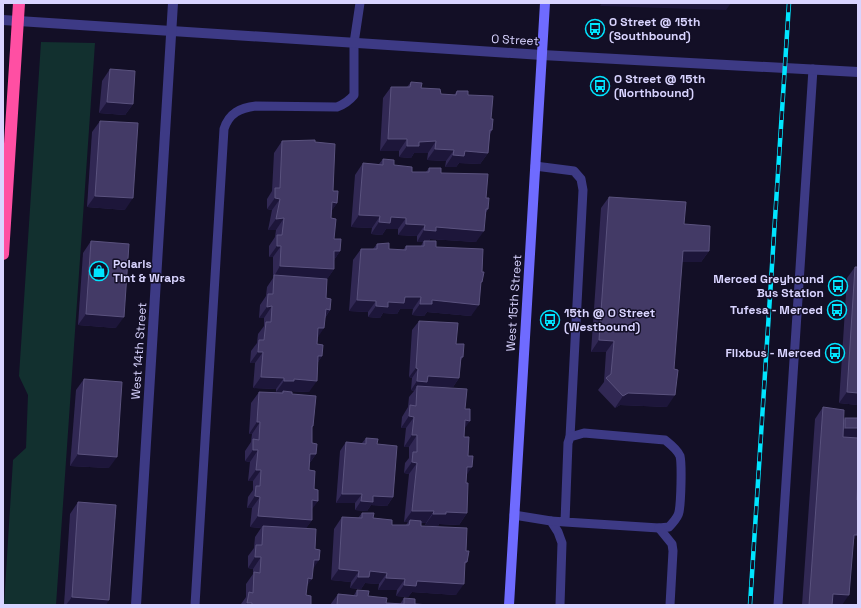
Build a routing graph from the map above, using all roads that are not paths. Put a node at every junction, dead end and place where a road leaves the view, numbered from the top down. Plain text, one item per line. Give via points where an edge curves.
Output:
1 (19, 3) edge
2 (173, 3) edge
3 (360, 3) edge
4 (545, 3) edge
5 (3, 20) edge
6 (171, 30) junction
7 (354, 43) junction
8 (542, 55) junction
9 (814, 69) junction
10 (858, 71) edge
11 (535, 166) junction
12 (3, 254) edge
13 (570, 437) junction
14 (514, 515) junction
15 (551, 521) junction
16 (565, 522) junction
17 (659, 528) junction
18 (136, 605) edge
19 (195, 605) edge
20 (509, 605) edge
21 (560, 605) edge
22 (670, 605) edge
23 (778, 605) edge

1 - 12 highway
2 - 6 street, West 14th Street
3 - 7 lane
4 - 8 street, West 15th Street
5 - 6 street, O Street
6 - 7 street, O Street
6 - 18 street, West 14th Street
7 - 8 street, O Street
7 - 19 lane via 354,95 349,101 336,107 246,108 227,120 224,129
8 - 9 street, O Street
8 - 11 street, West 15th Street
9 - 10 street, O Street
9 - 23 lane
11 - 13 lane via 574,171 581,179 583,190
11 - 14 street, West 15th Street
13 - 16 lane
13 - 17 lane via 584,433 665,440 679,454 682,462 679,512 669,527
14 - 15 lane
14 - 20 street, West 15th Street
15 - 16 lane
15 - 21 lane via 562,543
16 - 17 lane
17 - 22 lane via 672,544

